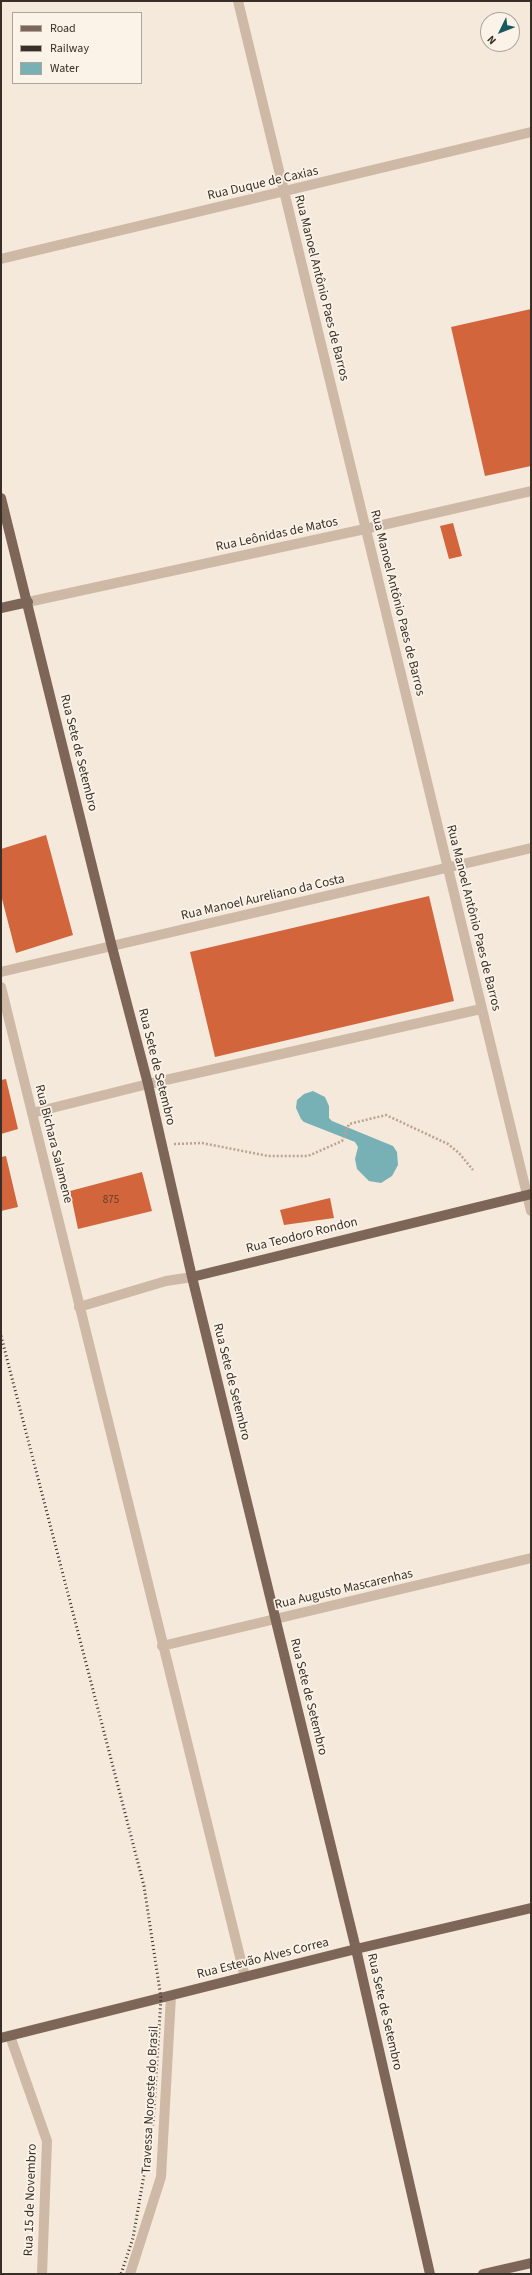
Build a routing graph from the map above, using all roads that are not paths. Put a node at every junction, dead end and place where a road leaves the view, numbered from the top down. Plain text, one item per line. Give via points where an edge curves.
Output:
1 (238, 1) edge
2 (531, 132) edge
3 (284, 192) junction
4 (1, 259) edge
5 (531, 491) edge
6 (1, 498) edge
7 (365, 529) junction
8 (28, 602) junction
9 (1, 608) edge
10 (531, 848) edge
11 (447, 868) junction
12 (112, 947) junction
13 (1, 972) edge
14 (1, 987) edge
15 (481, 1009) junction
16 (148, 1084) junction
17 (32, 1112) junction
18 (529, 1194) edge
19 (531, 1211) edge
20 (192, 1277) junction
21 (79, 1307) junction
22 (531, 1558) edge
23 (276, 1619) junction
24 (162, 1646) junction
25 (531, 1908) edge
26 (356, 1949) junction
27 (245, 1977) junction
28 (171, 1996) junction
29 (5, 2037) edge
30 (531, 2263) edge
31 (42, 2274) edge
32 (130, 2274) edge
33 (430, 2274) edge
34 (483, 2274) edge

1 - 3 street, Rua Manoel Antônio Paes de Barros
2 - 3 street, Rua Duque de Caxias
3 - 4 street, Rua Duque de Caxias
3 - 7 street, Rua Manoel Antônio Paes de Barros
5 - 7 street, Rua Leônidas de Matos
6 - 8 main road, Rua Sete de Setembro
7 - 8 street, Rua Leônidas de Matos
7 - 11 street, Rua Manoel Antônio Paes de Barros
8 - 9 main road
8 - 12 main road, Rua Sete de Setembro
10 - 11 street, Rua Manoel Aureliano da Costa
11 - 12 street, Rua Manoel Aureliano da Costa
11 - 15 street, Rua Manoel Antônio Paes de Barros
12 - 13 street, Rua Manoel Aureliano da Costa
12 - 16 main road, Rua Sete de Setembro
14 - 17 street, Rua Bichara Salamene
15 - 16 street
15 - 18 street, Rua Manoel Antônio Paes de Barros
16 - 17 street
16 - 20 main road, Rua Sete de Setembro
17 - 21 street, Rua Bichara Salamene
18 - 19 street, Rua Manoel Antônio Paes de Barros
18 - 20 main road, Rua Teodoro Rondon
20 - 21 street, Rua Teodoro Rondon via 166,1281
20 - 23 main road, Rua Sete de Setembro
21 - 24 street, Rua Bichara Salamene
22 - 23 street, Rua Augusto Mascarenhas
23 - 24 street, Rua Augusto Mascarenhas
23 - 26 main road, Rua Sete de Setembro
24 - 27 street, Rua Bichara Salamene
25 - 26 main road, Rua Estevão Alves Correa
26 - 27 main road, Rua Estevão Alves Correa
26 - 33 main road, Rua Sete de Setembro
27 - 28 main road, Rua Estevão Alves Correa
28 - 29 main road, Rua Estevão Alves Correa
28 - 32 street, Travessa Noroeste do Brasil via 161,2177
29 - 31 street, Rua 15 de Novembro via 47,2141
30 - 34 main road

